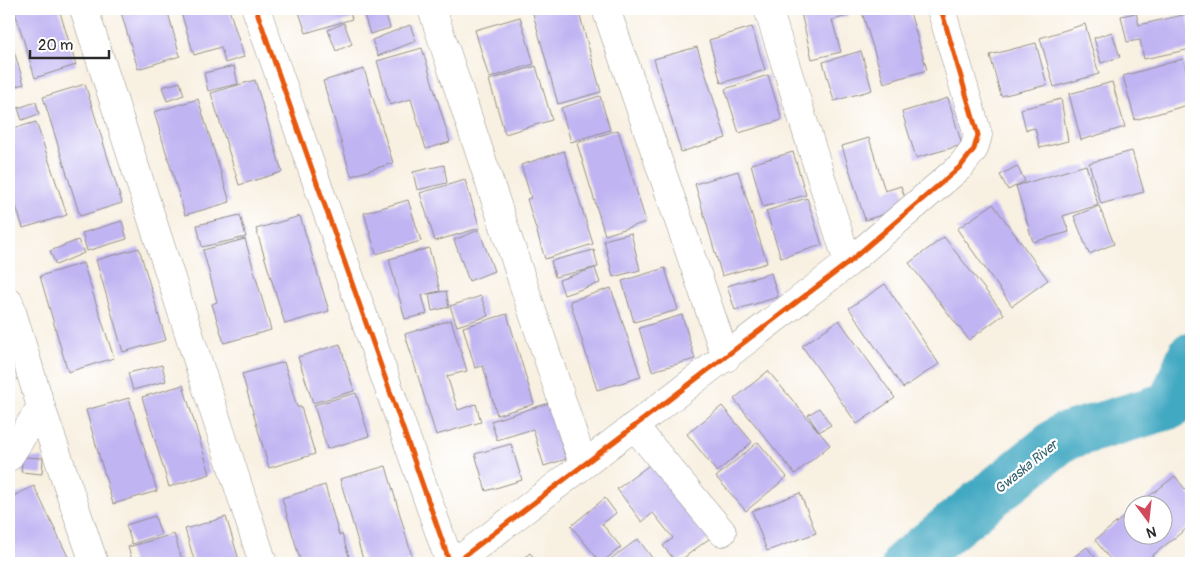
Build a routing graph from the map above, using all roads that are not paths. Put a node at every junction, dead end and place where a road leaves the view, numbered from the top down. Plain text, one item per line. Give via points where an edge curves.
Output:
1 (84, 9) edge
2 (256, 9) edge
3 (432, 9) edge
4 (606, 9) edge
5 (768, 9) edge
6 (941, 9) edge
7 (848, 263) junction
8 (9, 302) edge
9 (726, 358) junction
10 (41, 407) junction
11 (634, 426) junction
12 (9, 457) edge
13 (583, 464) junction
14 (722, 532) dead end
15 (94, 563) edge
16 (264, 563) edge
17 (450, 563) edge
18 (454, 563) edge

1 - 16 street
2 - 17 street
3 - 13 street
4 - 9 street
5 - 7 street
6 - 7 street via 976,120 978,134 974,149 961,166
7 - 9 street
8 - 10 street
9 - 11 street
10 - 12 street
10 - 15 street
11 - 13 street
11 - 14 street
13 - 18 street

